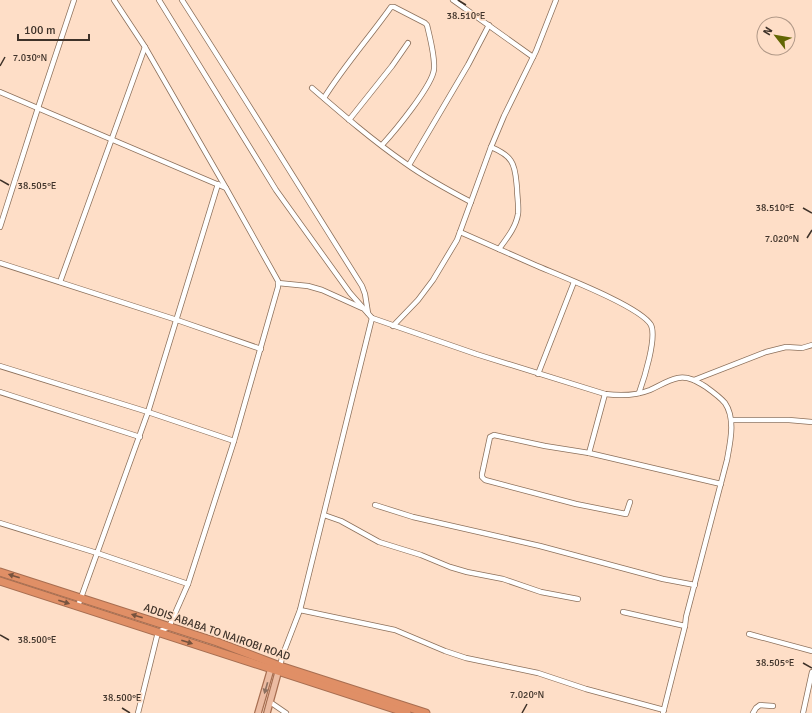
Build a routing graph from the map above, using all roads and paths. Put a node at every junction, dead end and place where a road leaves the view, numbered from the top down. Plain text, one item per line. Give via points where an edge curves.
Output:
1 (74, 0) edge
2 (114, 0) edge
3 (159, 0) edge
4 (182, 0) edge
5 (453, 0) edge
6 (556, 0) edge
7 (488, 25) junction
8 (408, 44) dead end
9 (145, 48) junction
10 (533, 57) junction
11 (312, 88) dead end
12 (0, 92) edge
13 (324, 98) junction
14 (38, 108) junction
15 (349, 120) junction
16 (111, 139) junction
17 (382, 145) junction
18 (491, 147) junction
19 (409, 166) junction
20 (218, 184) junction
21 (226, 188) junction
22 (471, 202) junction
23 (0, 227) edge
24 (460, 232) junction
25 (499, 249) junction
26 (0, 263) edge
27 (60, 282) junction
28 (574, 282) junction
29 (278, 283) junction
30 (364, 309) junction
31 (370, 317) junction
32 (177, 320) junction
33 (394, 326) junction
34 (812, 345) edge
35 (261, 350) junction
36 (0, 366) edge
37 (538, 374) junction
38 (694, 380) junction
39 (0, 392) edge
40 (639, 393) junction
41 (605, 394) junction
42 (148, 412) junction
43 (731, 420) junction
44 (812, 422) edge
45 (140, 437) junction
46 (234, 440) junction
47 (588, 453) junction
48 (721, 484) junction
49 (630, 502) dead end
50 (375, 505) dead end
51 (324, 515) junction
52 (0, 522) edge
53 (97, 553) junction
54 (0, 572) edge
55 (0, 581) edge
56 (188, 584) junction
57 (695, 585) junction
58 (81, 598) junction
59 (578, 598) dead end
60 (78, 606) junction
61 (300, 610) junction
62 (623, 612) dead end
63 (685, 626) junction
64 (169, 627) junction
65 (158, 632) junction
66 (749, 634) dead end
67 (812, 651) edge
68 (283, 654) junction
69 (272, 666) junction
70 (279, 669) junction
71 (812, 672) edge
72 (270, 702) junction
73 (773, 706) dead end
74 (663, 712) edge
75 (138, 713) edge
76 (258, 713) edge
77 (267, 713) edge
78 (286, 713) edge
79 (407, 713) edge
80 (426, 713) edge
81 (753, 713) edge
82 (803, 713) edge

1 - 14 street
2 - 9 street
3 - 30 street via 276,190
4 - 31 street via 362,286
5 - 7 street
6 - 10 street
7 - 10 street
7 - 19 street via 468,65
8 - 15 street
9 - 16 street
9 - 21 street
10 - 18 street
11 - 13 street
12 - 14 street
13 - 15 street
13 - 17 street via 391,7 425,23 435,67 432,77
14 - 16 street
14 - 23 street
15 - 17 street
16 - 20 street
16 - 27 street
17 - 19 street
18 - 22 street
18 - 25 street via 502,152 512,162 518,206 514,226
19 - 22 street
20 - 21 street
20 - 32 street
21 - 29 street
22 - 24 street
24 - 25 street
24 - 33 street via 433,280
25 - 28 street
26 - 27 street
27 - 32 street
28 - 37 street
28 - 40 street via 625,305 645,318 651,326 651,349
29 - 30 street via 322,290
29 - 35 street
30 - 31 street
31 - 33 street
31 - 51 street
32 - 35 street
32 - 42 street
33 - 37 street
34 - 38 street via 766,352
35 - 46 street
36 - 42 street
37 - 41 street
38 - 40 street via 676,378
38 - 43 street via 726,404
39 - 45 street
40 - 41 street via 620,396
41 - 47 street
42 - 45 street
42 - 46 street
43 - 44 street
43 - 48 street via 731,439
45 - 53 street
46 - 56 street
47 - 48 street
47 - 49 street via 492,435 482,477 485,480 576,504 626,514
48 - 57 street
50 - 57 street via 413,517
51 - 59 street via 341,521 379,542 450,567 503,579 541,592
51 - 61 street
52 - 53 street
53 - 56 street
53 - 58 street
58 -> 54 highway, ADDIS ABABA TO NAIROBI ROAD
55 -> 60 highway, ADDIS ABABA TO NAIROBI ROAD
56 - 64 street
57 - 63 street
58 - 60 street
64 -> 58 highway, ADDIS ABABA TO NAIROBI ROAD
60 - 65 highway, ADDIS ABABA TO NAIROBI ROAD
61 - 68 street
61 - 74 street via 395,630 466,658 538,673
62 - 63 street
63 - 74 street
64 - 65 street
64 - 69 highway, ADDIS ABABA TO NAIROBI ROAD via 217,642
65 -> 69 highway, ADDIS ABABA TO NAIROBI ROAD
65 - 75 street
66 - 67 street
68 - 69 street
68 - 70 street
69 - 70 highway, ADDIS ABABA TO NAIROBI ROAD
69 -> 76 main road
70 - 72 main road
70 - 79 highway, ADDIS ABABA TO NAIROBI ROAD
70 - 80 highway, ADDIS ABABA TO NAIROBI ROAD
71 - 82 street
72 - 77 main road
72 - 78 street
73 - 81 street via 760,704

